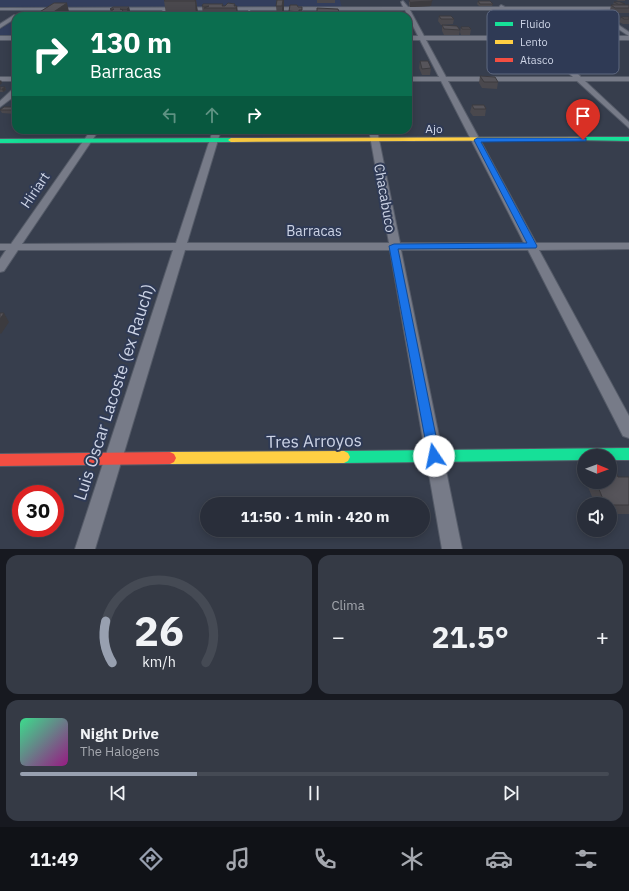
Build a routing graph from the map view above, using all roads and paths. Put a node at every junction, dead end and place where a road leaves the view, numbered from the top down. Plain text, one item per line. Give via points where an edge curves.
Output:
1 (402, 0) edge
2 (495, 0) edge
3 (577, 0) edge
4 (344, 7) junction
5 (406, 8) junction
6 (504, 8) junction
7 (591, 8) junction
8 (629, 8) edge
9 (0, 9) edge
10 (27, 9) junction
11 (167, 9) junction
12 (249, 9) junction
13 (594, 10) edge
14 (22, 12) edge
15 (162, 12) edge
16 (249, 12) edge
17 (346, 12) edge
18 (408, 12) edge
19 (12, 18) edge
20 (412, 19) edge
21 (0, 26) edge
22 (619, 27) edge
23 (629, 34) edge
24 (0, 38) edge
25 (12, 38) edge
26 (412, 38) edge
27 (422, 38) junction
28 (487, 38) edge
29 (575, 74) edge
30 (0, 79) edge
31 (12, 79) edge
32 (412, 79) edge
33 (443, 79) junction
34 (580, 79) junction
35 (629, 79) edge
36 (12, 95) edge
37 (0, 106) edge
38 (629, 126) edge
39 (92, 134) edge
40 (215, 134) edge
41 (374, 134) edge
42 (629, 139) edge
43 (88, 140) junction
44 (213, 140) junction
45 (477, 140) junction
46 (0, 141) edge
47 (375, 141) junction
48 (180, 246) junction
49 (394, 246) junction
50 (532, 246) junction
51 (629, 246) edge
52 (0, 247) edge
53 (15, 247) junction
54 (0, 268) edge
55 (629, 431) edge
56 (629, 454) edge
57 (434, 456) junction
58 (113, 459) junction
59 (0, 460) edge
60 (85, 549) edge
61 (452, 549) edge

1 - 5 street
2 - 6 street
3 - 7 street
4 - 5 street
4 - 12 street
4 - 17 street
5 - 6 street
5 - 18 street
6 - 7 street
7 - 8 street
7 - 13 street
9 - 10 street
10 - 11 street
10 - 14 street
11 - 12 street
11 - 15 lane
12 - 16 lane
19 - 21 street
20 - 27 street
22 - 23 street
24 - 25 street
26 - 27 street
27 - 28 street
27 - 33 street
29 - 34 street
30 - 31 street
32 - 33 street
33 - 34 street
33 - 45 street
34 - 35 street
34 - 38 street
36 - 37 street
39 - 43 street, Hiriart
40 - 44 street, Luis Oscar Lacoste (ex Rauch)
41 - 47 street, Chacabuco
42 - 45 street, Ajo
43 - 44 street, Ajo
43 - 46 street, Ajo
43 - 53 street, Hiriart
44 - 47 street, Ajo
44 - 48 street, Luis Oscar Lacoste (ex Rauch)
45 - 47 street, Ajo
45 - 50 street
47 - 49 street, Chacabuco
48 - 49 street, Barracas
48 - 53 street, Barracas
48 - 58 street, Luis Oscar Lacoste (ex Rauch)
49 - 50 street, Barracas
49 - 57 street, Chacabuco
50 - 51 street, Barracas
50 - 55 street
52 - 53 street, Barracas
53 - 54 street, Hiriart
56 - 57 street, Tres Arroyos
57 - 58 street, Tres Arroyos
57 - 61 street, Chacabuco
58 - 59 street, Tres Arroyos
58 - 60 street, Luis Oscar Lacoste (ex Rauch)

